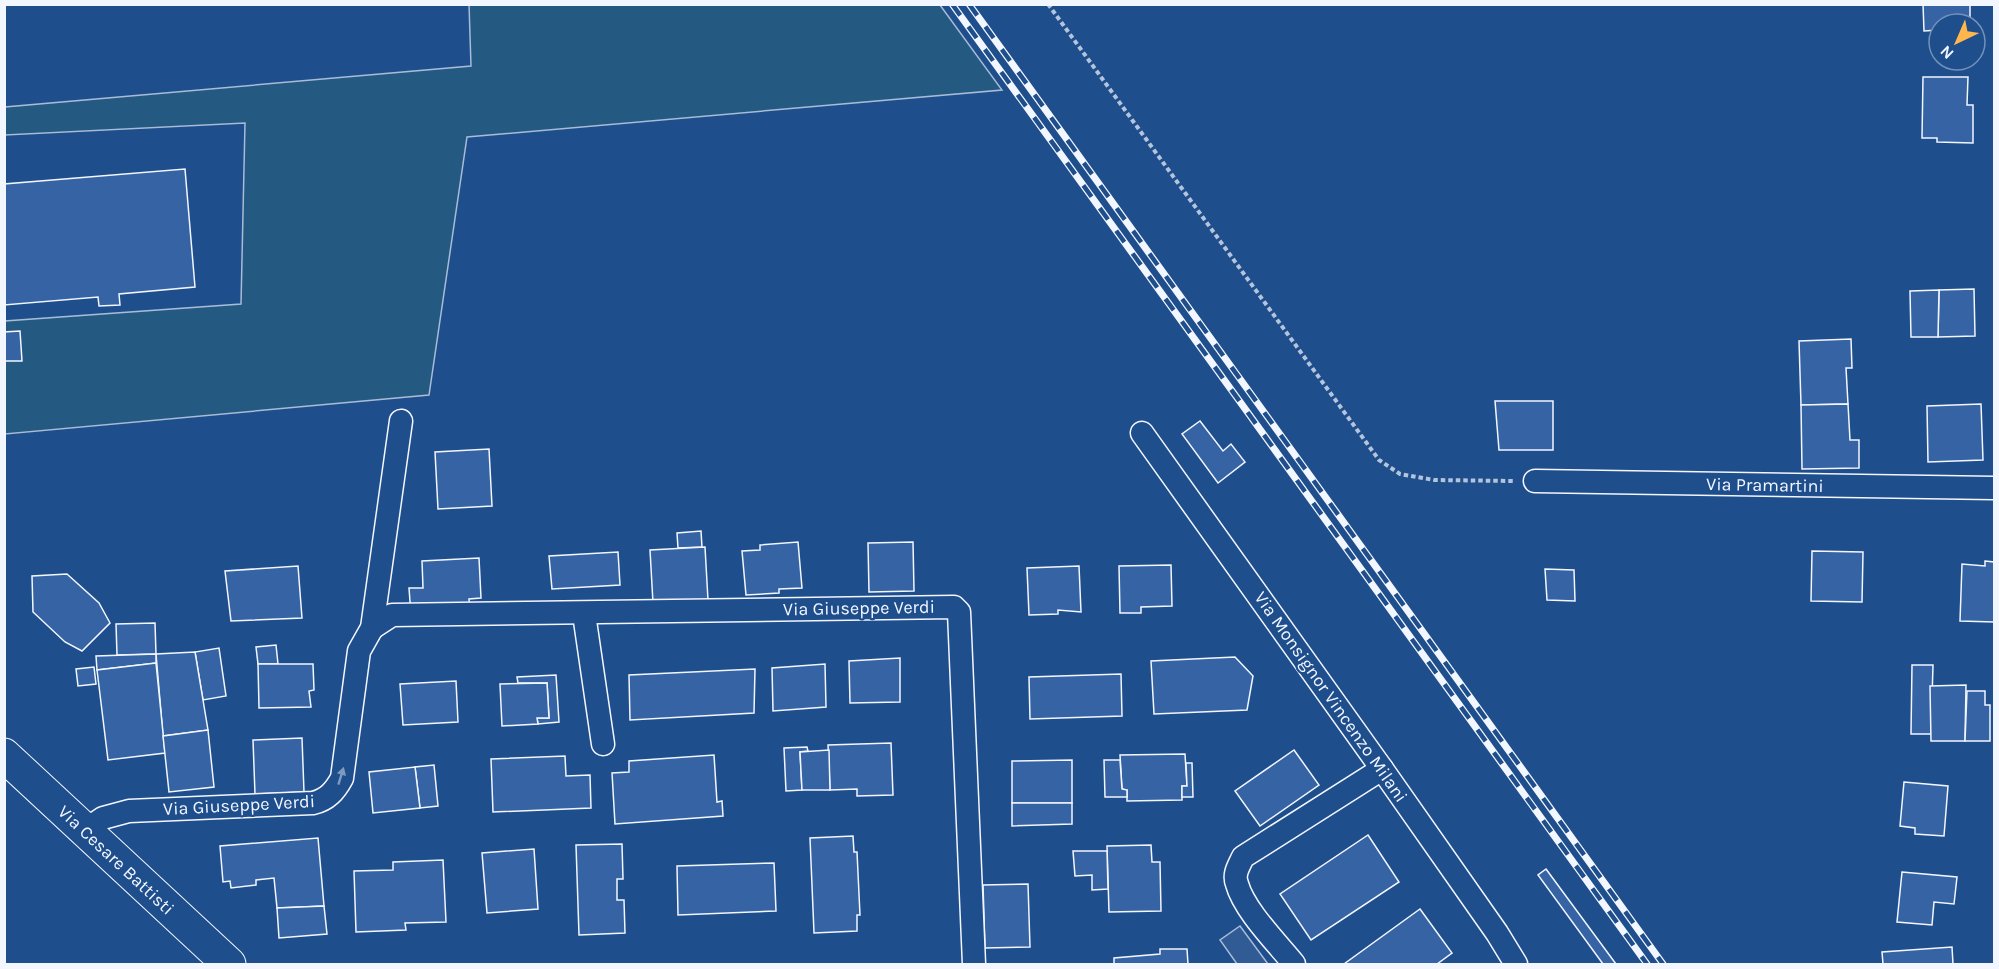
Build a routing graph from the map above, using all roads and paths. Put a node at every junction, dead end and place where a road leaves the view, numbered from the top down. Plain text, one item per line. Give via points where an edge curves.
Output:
1 (1048, 4) edge
2 (401, 421) dead end
3 (1142, 433) dead end
4 (1535, 481) joint
5 (1995, 488) edge
6 (584, 614) junction
7 (372, 628) junction
8 (603, 744) dead end
9 (4, 755) edge
10 (1382, 769) junction
11 (84, 831) junction
12 (229, 964) edge
13 (974, 964) edge
14 (1294, 964) edge
15 (1516, 964) edge

1 - 4 path via 1379,460 1400,474 1434,480
2 - 7 street, Via Giuseppe Verdi
3 - 10 street, Via Monsignor Vincenzo Milani
4 - 5 street, Via Pramartini
6 - 7 street, Via Giuseppe Verdi via 392,615
6 - 8 street
6 - 13 street, Via Giuseppe Verdi via 954,607 959,612
11 -> 7 street, Via Giuseppe Verdi via 103,818 129,811 313,803 327,797 342,778 359,651
9 - 11 main road, Via Cesare Battisti
10 - 14 street via 1243,857 1236,869 1236,883 1251,908
10 - 15 street, Via Monsignor Vincenzo Milani
11 - 12 main road, Via Cesare Battisti

